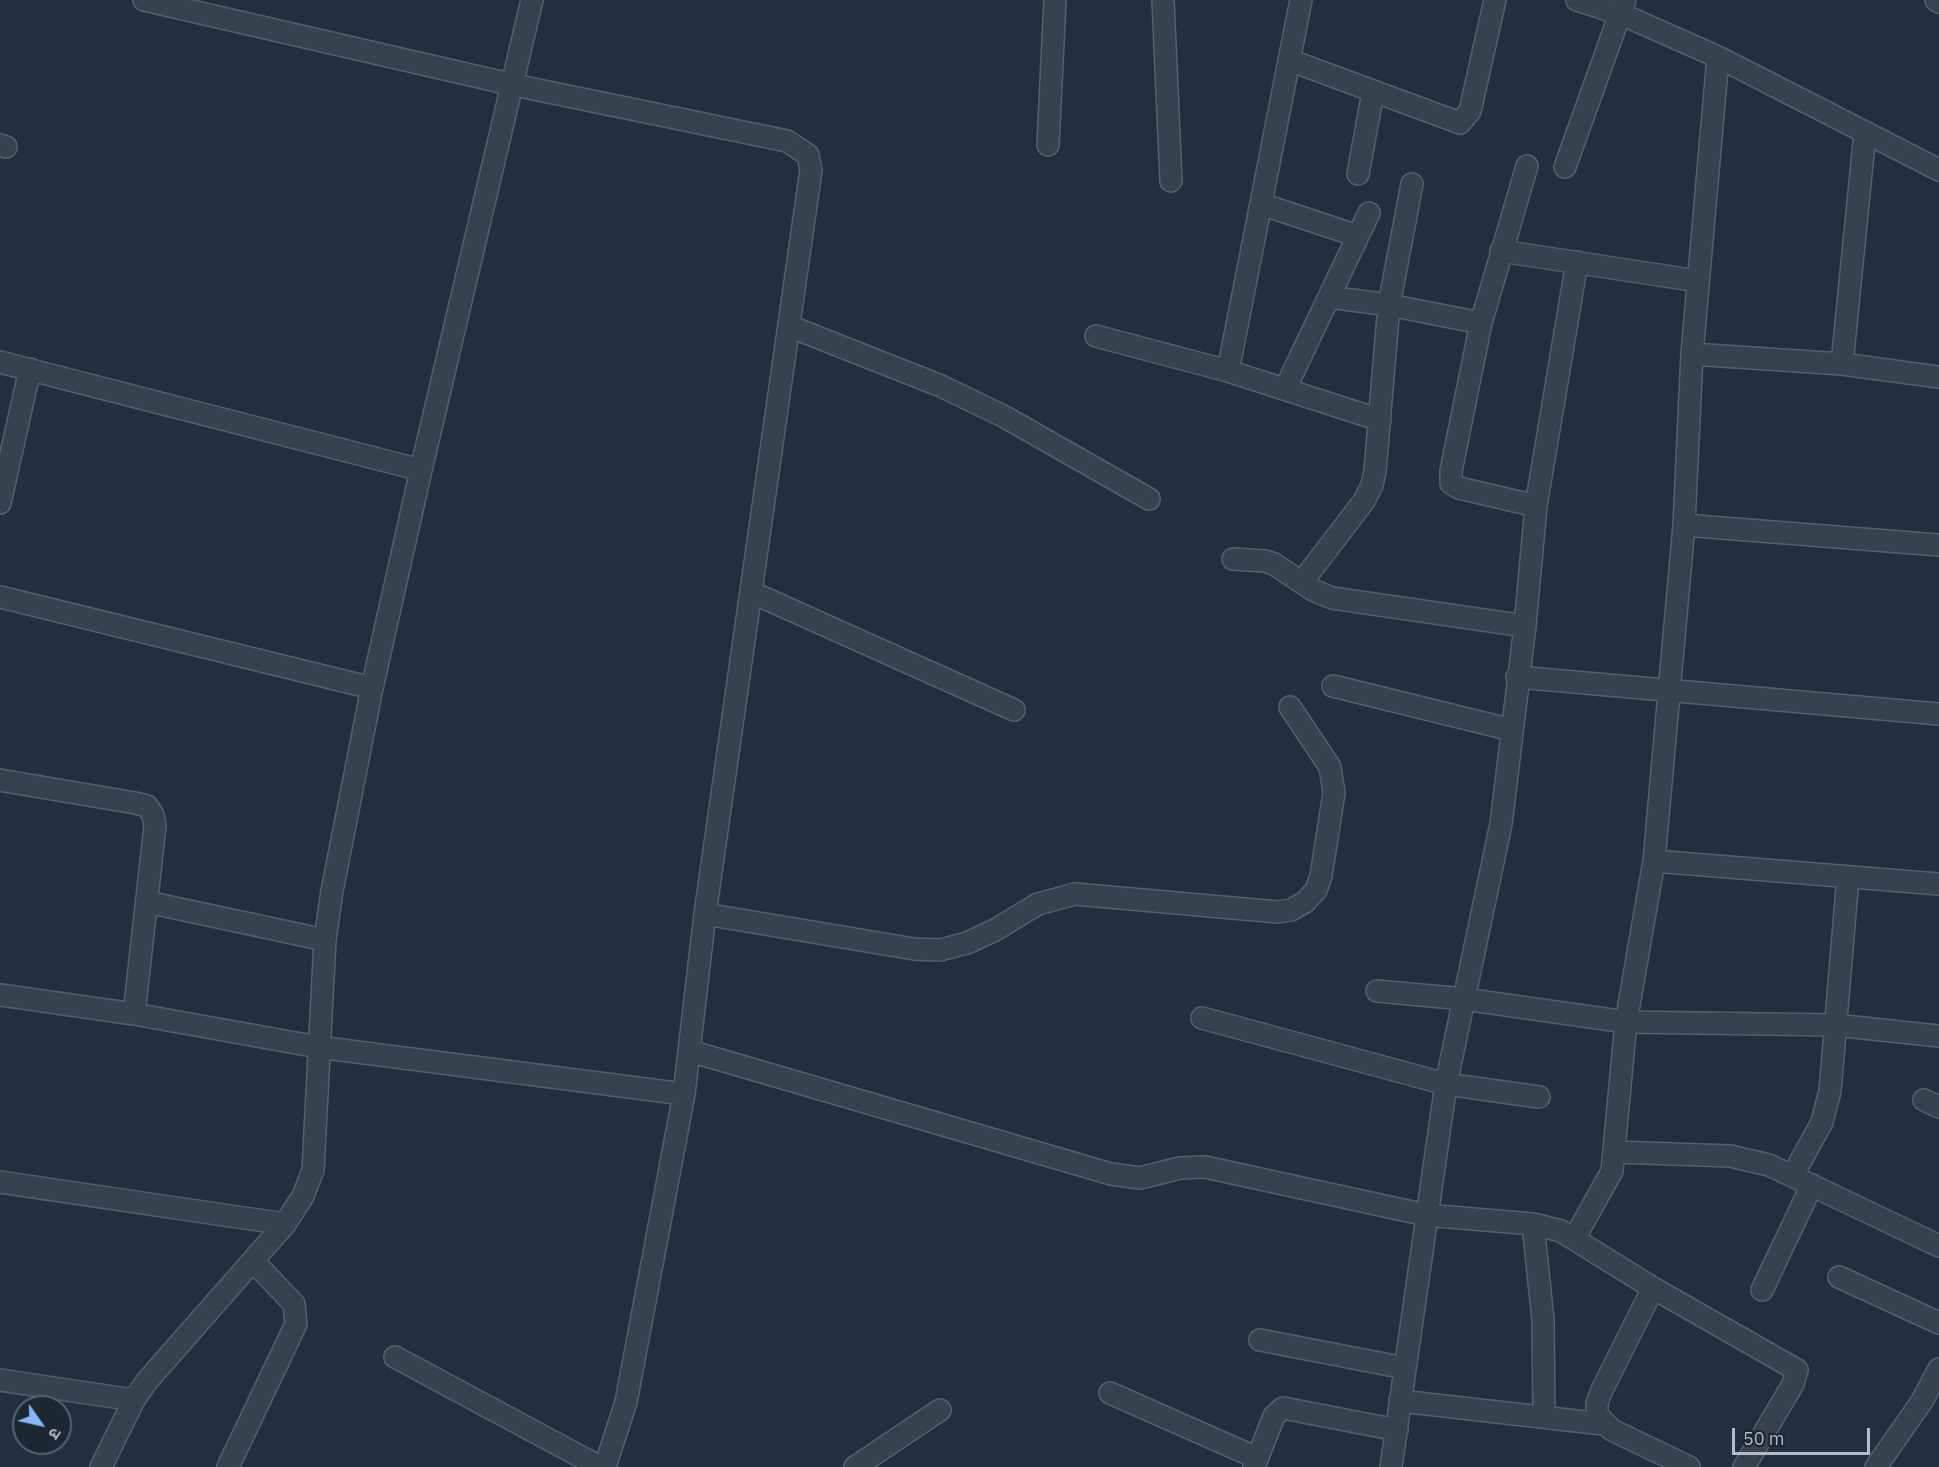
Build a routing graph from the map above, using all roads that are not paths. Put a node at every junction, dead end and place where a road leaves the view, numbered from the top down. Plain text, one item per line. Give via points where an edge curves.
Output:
1 (144, 0) edge
2 (532, 0) edge
3 (1055, 0) edge
4 (1163, 0) edge
5 (1301, 0) edge
6 (1495, 0) edge
7 (1577, 0) edge
8 (1623, 7) edge
9 (1718, 57) junction
10 (1289, 60) junction
11 (514, 85) junction
12 (1373, 92) junction
13 (1865, 133) junction
14 (1048, 145) dead end
15 (1527, 166) dead end
16 (1565, 167) dead end
17 (1939, 170) edge
18 (1358, 174) dead end
19 (1171, 181) dead end
20 (1412, 184) dead end
21 (1261, 204) junction
22 (1369, 213) dead end
23 (1358, 236) junction
24 (1501, 250) junction
25 (1577, 262) junction
26 (1698, 281) junction
27 (1329, 297) junction
28 (1389, 305) junction
29 (1481, 323) junction
30 (789, 326) junction
31 (1096, 336) dead end
32 (1692, 354) junction
33 (0, 362) edge
34 (1842, 364) junction
35 (30, 369) junction
36 (1228, 371) junction
37 (1939, 377) edge
38 (1285, 389) junction
39 (1380, 420) junction
40 (421, 470) junction
41 (1149, 499) dead end
42 (0, 504) edge
43 (1536, 506) junction
44 (1684, 525) junction
45 (1939, 545) edge
46 (1233, 559) dead end
47 (1302, 582) junction
48 (751, 592) junction
49 (0, 597) edge
50 (1525, 626) junction
51 (1517, 677) junction
52 (1333, 686) dead end
53 (372, 688) junction
54 (1668, 692) junction
55 (1290, 707) dead end
56 (1014, 710) dead end
57 (1939, 714) edge
58 (1512, 730) junction
59 (0, 780) edge
60 (1654, 861) junction
61 (1848, 877) junction
62 (1939, 884) edge
63 (147, 902) junction
64 (705, 914) junction
65 (325, 940) junction
66 (1377, 991) dead end
67 (0, 995) edge
68 (1464, 999) junction
69 (134, 1014) junction
70 (1202, 1018) dead end
71 (1626, 1022) junction
72 (1835, 1024) junction
73 (1939, 1036) edge
74 (318, 1047) junction
75 (690, 1051) junction
76 (1446, 1084) junction
77 (684, 1094) junction
78 (1539, 1097) dead end
79 (1616, 1152) junction
80 (1793, 1175) junction
81 (0, 1182) edge
82 (1812, 1185) junction
83 (1426, 1215) junction
84 (285, 1224) junction
85 (1533, 1224) junction
86 (1574, 1239) junction
87 (1939, 1246) edge
88 (253, 1261) junction
89 (1839, 1277) dead end
90 (1653, 1288) junction
91 (1762, 1290) dead end
92 (1939, 1323) edge
93 (1260, 1340) dead end
94 (395, 1357) dead end
95 (1405, 1368) junction
96 (1939, 1369) edge
97 (0, 1380) edge
98 (1110, 1393) dead end
99 (134, 1400) junction
100 (1400, 1401) junction
101 (940, 1410) dead end
102 (1544, 1417) junction
103 (1603, 1424) junction
104 (1397, 1430) junction
105 (1256, 1463) edge
106 (101, 1467) edge
107 (228, 1467) edge
108 (600, 1467) edge
109 (605, 1467) edge
110 (855, 1467) edge
111 (1391, 1467) edge
112 (1689, 1467) edge
113 (1744, 1467) edge
114 (1876, 1467) edge

1 - 11 street
2 - 11 street
3 - 14 street
4 - 19 street
5 - 10 street
6 - 12 street via 1470,111 1460,123
7 - 8 street
8 - 9 street
8 - 16 street
9 - 13 street
9 - 26 street
10 - 12 street
10 - 21 street
11 - 30 street via 787,141 808,155 811,170
11 - 40 street
12 - 18 street
13 - 17 street
13 - 34 street
15 - 24 street
20 - 28 street
21 - 23 street
21 - 36 street
22 - 23 street
23 - 27 street
24 - 25 street
24 - 29 street
25 - 26 street
25 - 43 street
26 - 32 street
27 - 28 street
27 - 38 street
28 - 29 street
28 - 39 street
29 - 43 street via 1450,471 1451,483
30 - 41 street via 941,386 1005,417
30 - 48 street
31 - 36 street
32 - 34 street
32 - 44 street
33 - 35 street
34 - 37 street
35 - 40 street
35 - 42 street
36 - 38 street
38 - 39 street
39 - 47 street via 1375,471 1364,501
40 - 53 street
43 - 50 street
44 - 45 street
44 - 54 street
46 - 47 street via 1265,561
47 - 50 street via 1332,598
48 - 56 street
48 - 64 street
49 - 53 street
50 - 51 street
51 - 54 street
51 - 58 street
52 - 58 street
53 - 65 street
54 - 57 street
54 - 60 street
55 - 64 street via 1330,766 1334,793 1321,876 1311,896 1291,910 1075,894 1038,904 986,934 940,950
58 - 68 street via 1496,854
59 - 63 street via 147,807 155,826
60 - 61 street
60 - 71 street
61 - 62 street
61 - 72 street
63 - 65 street
63 - 69 street
64 - 75 street
65 - 74 street
66 - 68 street
67 - 69 street
68 - 71 street
68 - 76 street
69 - 74 street
70 - 76 street
71 - 72 street
71 - 79 street
72 - 73 street
72 - 80 street via 1826,1108
74 - 77 street
74 - 84 street via 313,1170 303,1196
75 - 77 street
75 - 83 street via 1111,1174 1140,1178 1180,1168 1205,1167
76 - 78 street
76 - 83 street
77 - 109 street via 626,1402
79 - 80 street via 1730,1156
79 - 86 street via 1603,1190
80 - 82 street
81 - 84 street
82 - 87 street
82 - 91 street
83 - 85 street
83 - 95 street
84 - 88 street
85 - 86 street via 1548,1226
85 - 102 street via 1543,1320
86 - 90 street
88 - 99 street
88 - 107 street via 294,1304 296,1324
89 - 92 street
90 - 103 street via 1597,1403 1597,1415
90 - 113 street via 1797,1370 1793,1384
93 - 95 street
94 - 108 street
95 - 100 street
96 - 114 street via 1922,1401
97 - 99 street
98 - 105 street
99 - 106 street
100 - 102 street
100 - 104 street
101 - 110 street
102 - 103 street
103 - 112 street
104 - 105 street via 1283,1408 1274,1416
104 - 111 street

